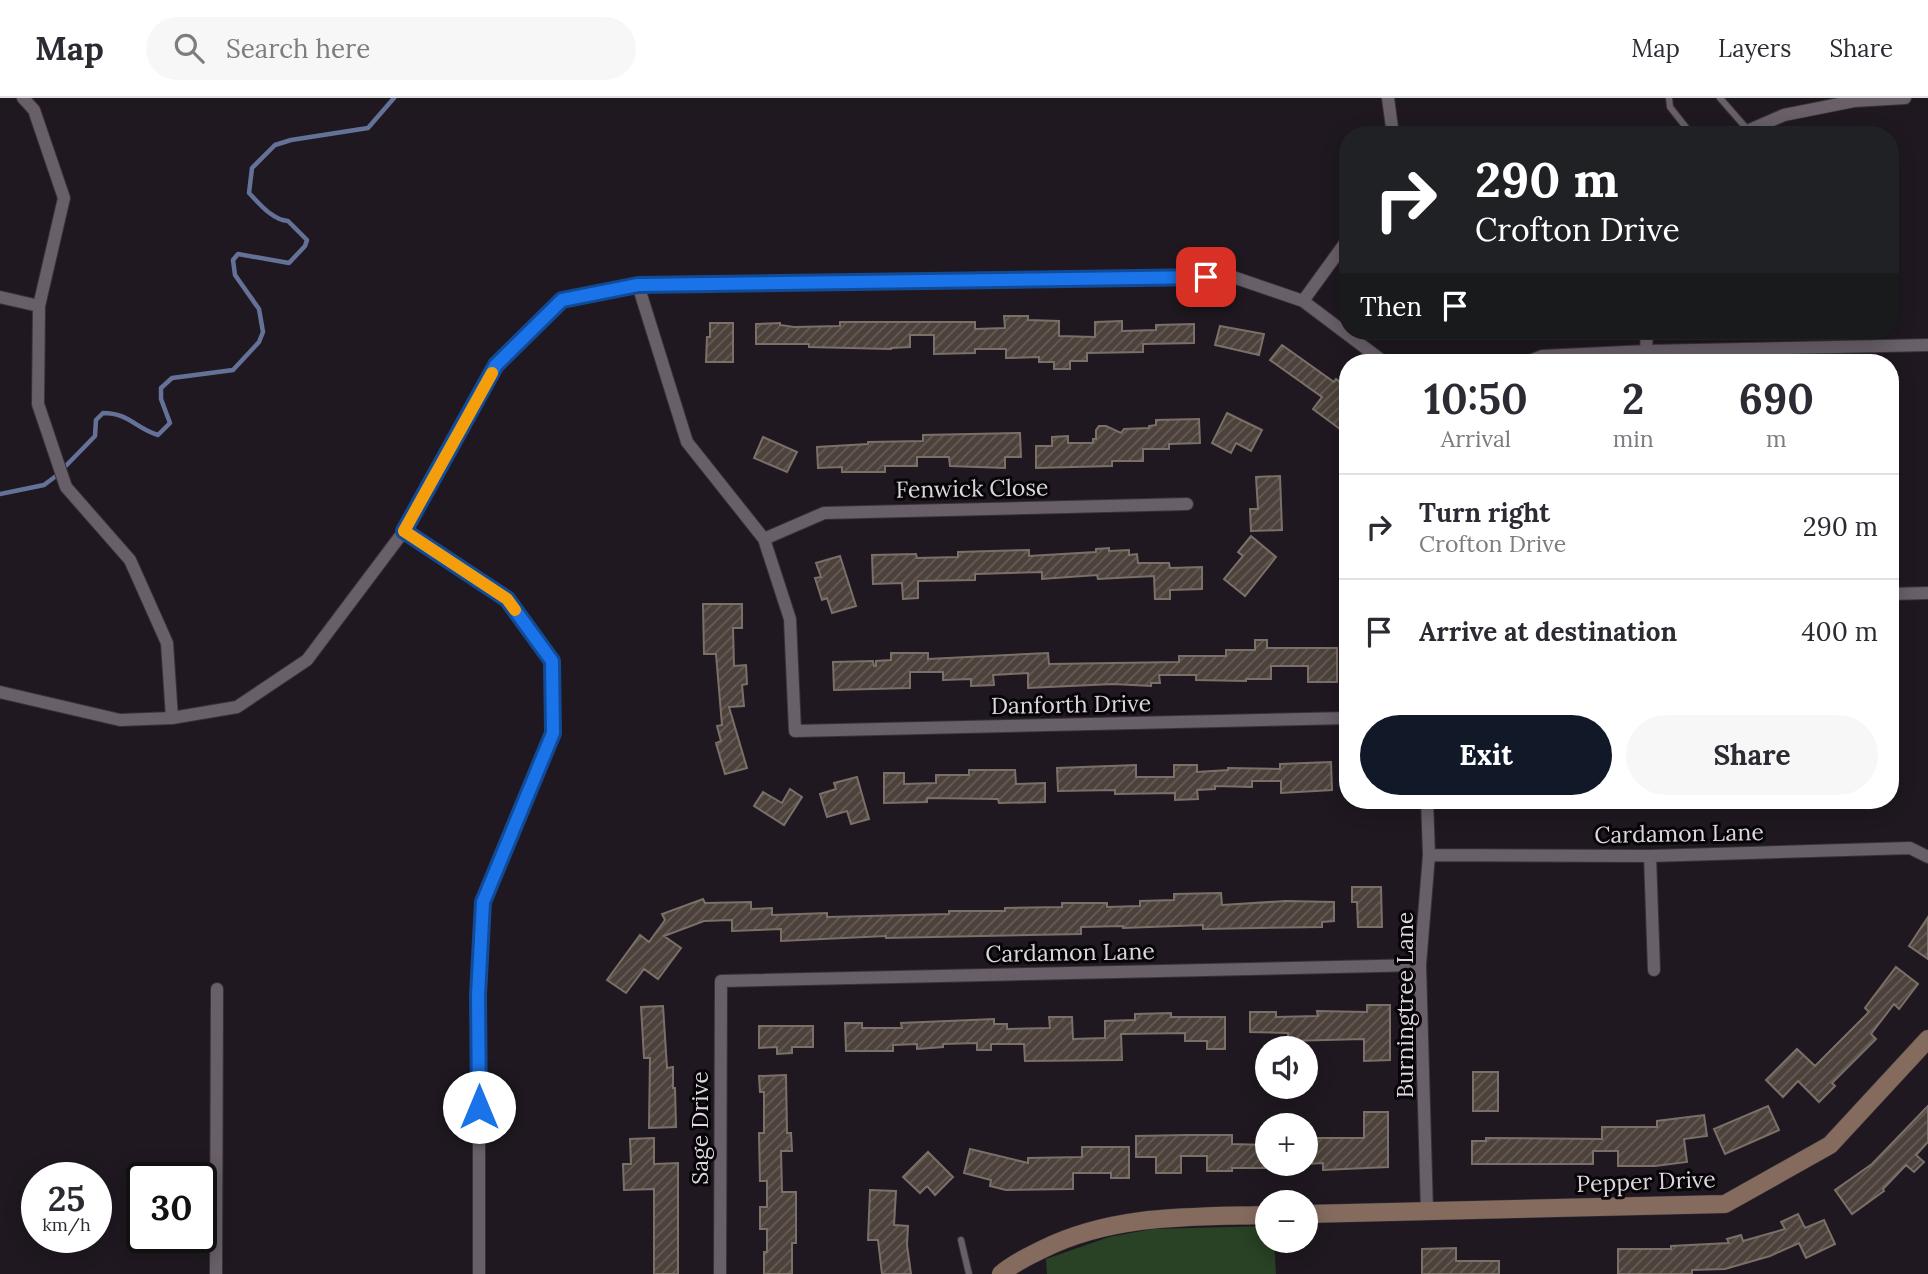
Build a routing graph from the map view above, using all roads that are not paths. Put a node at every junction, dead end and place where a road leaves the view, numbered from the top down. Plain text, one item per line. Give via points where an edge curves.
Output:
1 (23, 98) edge
2 (1388, 98) edge
3 (1669, 98) edge
4 (1720, 98) edge
5 (1905, 98) edge
6 (1392, 126) edge
7 (1685, 126) edge
8 (1738, 126) edge
9 (1759, 126) edge
10 (1339, 251) edge
11 (638, 285) junction
12 (0, 297) edge
13 (1303, 300) junction
14 (39, 306) junction
15 (1339, 328) edge
16 (1355, 340) edge
17 (1647, 340) edge
18 (1928, 345) edge
19 (1646, 351) junction
20 (1374, 354) edge
21 (1584, 354) edge
22 (1187, 503) dead end
23 (404, 531) junction
24 (764, 539) junction
25 (1928, 593) edge
26 (1899, 594) edge
27 (0, 692) edge
28 (172, 718) junction
29 (1339, 718) edge
30 (1427, 809) edge
31 (1429, 855) junction
32 (1650, 856) junction
33 (1928, 857) edge
34 (1420, 965) junction
35 (1654, 970) dead end
36 (721, 981) joint
37 (217, 989) dead end
38 (1928, 1039) edge
39 (1427, 1212) junction
40 (1318, 1214) edge
41 (1255, 1215) edge
42 (961, 1240) dead end
43 (216, 1274) edge
44 (480, 1274) edge
45 (720, 1274) edge
46 (969, 1274) edge
47 (1001, 1274) edge

1 - 14 street via 34,110 64,198
2 - 6 street
3 - 7 lane via 1670,107
4 - 8 lane
5 - 9 street via 1854,101 1784,115
10 - 13 street
11 - 13 street via 1233,277
11 - 23 street via 562,300 496,365
11 - 24 street via 687,442
12 - 14 street
13 - 15 street
14 - 28 street via 38,404 66,487 130,560 167,643
16 - 20 street
17 - 19 street
18 - 19 street
19 - 21 street
22 - 24 street, Fenwick Close via 824,513
23 - 28 street via 307,660 237,707
23 - 44 street via 507,599 552,661 553,733 483,902 478,995
24 - 29 street, Danforth Drive via 790,619 795,731
25 - 26 street
27 - 28 street via 120,720
30 - 31 street, Burningtree Lane
31 - 32 street, Cardamon Lane
31 - 34 street, Burningtree Lane
32 - 33 street, Cardamon Lane via 1910,848
32 - 35 street
34 - 36 street, Cardamon Lane
34 - 39 street, Burningtree Lane
36 - 45 street, Sage Drive
37 - 43 street
38 - 39 street, Pepper Drive via 1830,1145 1725,1204
39 - 40 street, Pepper Drive
41 - 47 street via 1124,1222 1060,1241
42 - 46 lane

